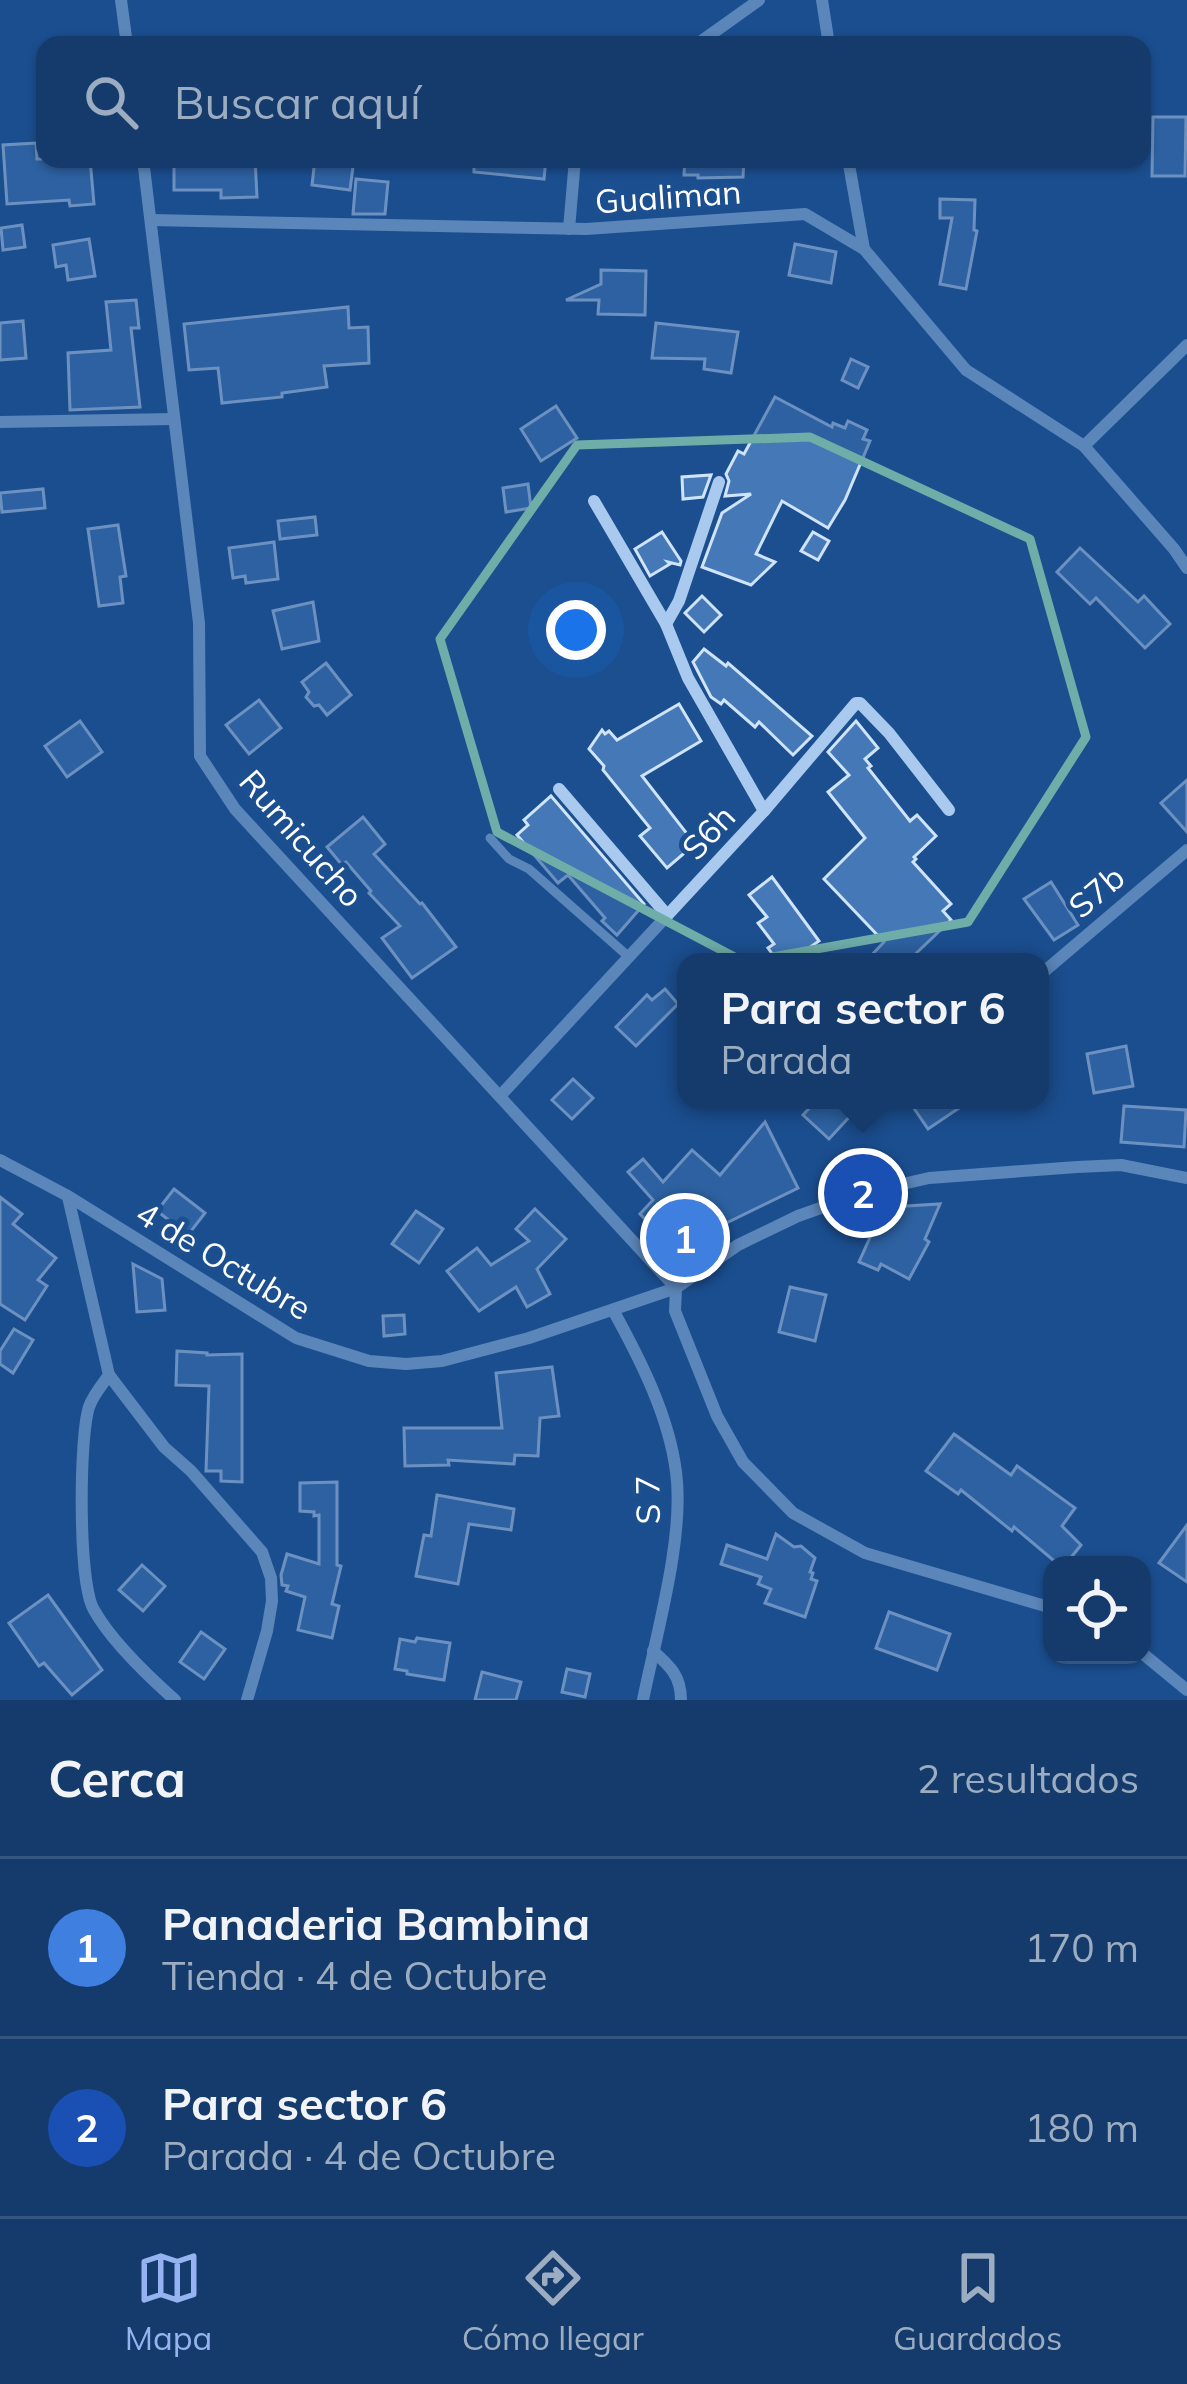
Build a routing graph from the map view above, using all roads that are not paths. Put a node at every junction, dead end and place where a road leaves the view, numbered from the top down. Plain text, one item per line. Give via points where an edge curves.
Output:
1 (121, 0) edge
2 (759, 0) edge
3 (822, 0) edge
4 (126, 36) edge
5 (709, 36) edge
6 (828, 36) edge
7 (144, 168) edge
8 (574, 168) edge
9 (850, 168) edge
10 (151, 220) junction
11 (569, 229) junction
12 (864, 249) junction
13 (1187, 345) edge
14 (174, 419) junction
15 (0, 422) edge
16 (1084, 446) junction
17 (719, 482) dead end
18 (594, 501) dead end
19 (1187, 568) edge
20 (666, 624) junction
21 (559, 789) dead end
22 (949, 810) dead end
23 (764, 811) junction
24 (490, 838) dead end
25 (1187, 850) edge
26 (667, 915) junction
27 (629, 957) junction
28 (1049, 966) edge
29 (500, 1096) junction
30 (0, 1160) edge
31 (1187, 1178) edge
32 (68, 1196) junction
33 (676, 1288) junction
34 (613, 1310) junction
35 (110, 1376) junction
36 (1043, 1605) edge
37 (653, 1651) junction
38 (1151, 1660) edge
39 (1187, 1690) edge
40 (176, 1700) edge
41 (247, 1700) edge
42 (643, 1700) edge
43 (681, 1700) edge

1 - 4 street
2 - 5 street
3 - 6 street
7 - 10 street, Rumicucho
8 - 11 street
9 - 12 street
10 - 11 street, Gualiman
10 - 14 street, Rumicucho
11 - 12 street, Gualiman via 805,214
12 - 16 street, Gualiman via 966,370
13 - 16 street
14 - 15 street
14 - 29 street, Rumicucho via 200,623 200,756 235,809
16 - 19 street, Gualiman
17 - 20 street
18 - 20 street, S6h
20 - 23 street, S6h
21 - 26 street
22 - 23 street via 856,703
23 - 26 street, S6h
24 - 27 lane
25 - 28 street, S7b
26 - 27 street, S6h
27 - 29 street, S6h
29 - 33 street, Rumicucho
30 - 32 street, 4 de Octubre
31 - 33 street, 4 de Octubre via 1121,1165 929,1178 798,1216
32 - 34 street, 4 de Octubre via 296,1338 369,1361 442,1361
32 - 35 street
33 - 34 street, 4 de Octubre
33 - 36 street via 675,1311 717,1416 742,1462 793,1513 866,1553
34 - 37 street, S 7 via 668,1433 677,1476 675,1540
35 - 40 street via 89,1407 86,1431 87,1592 113,1635
35 - 41 street via 262,1552 272,1601
37 - 42 street, S 7
37 - 43 street via 680,1682
38 - 39 street

